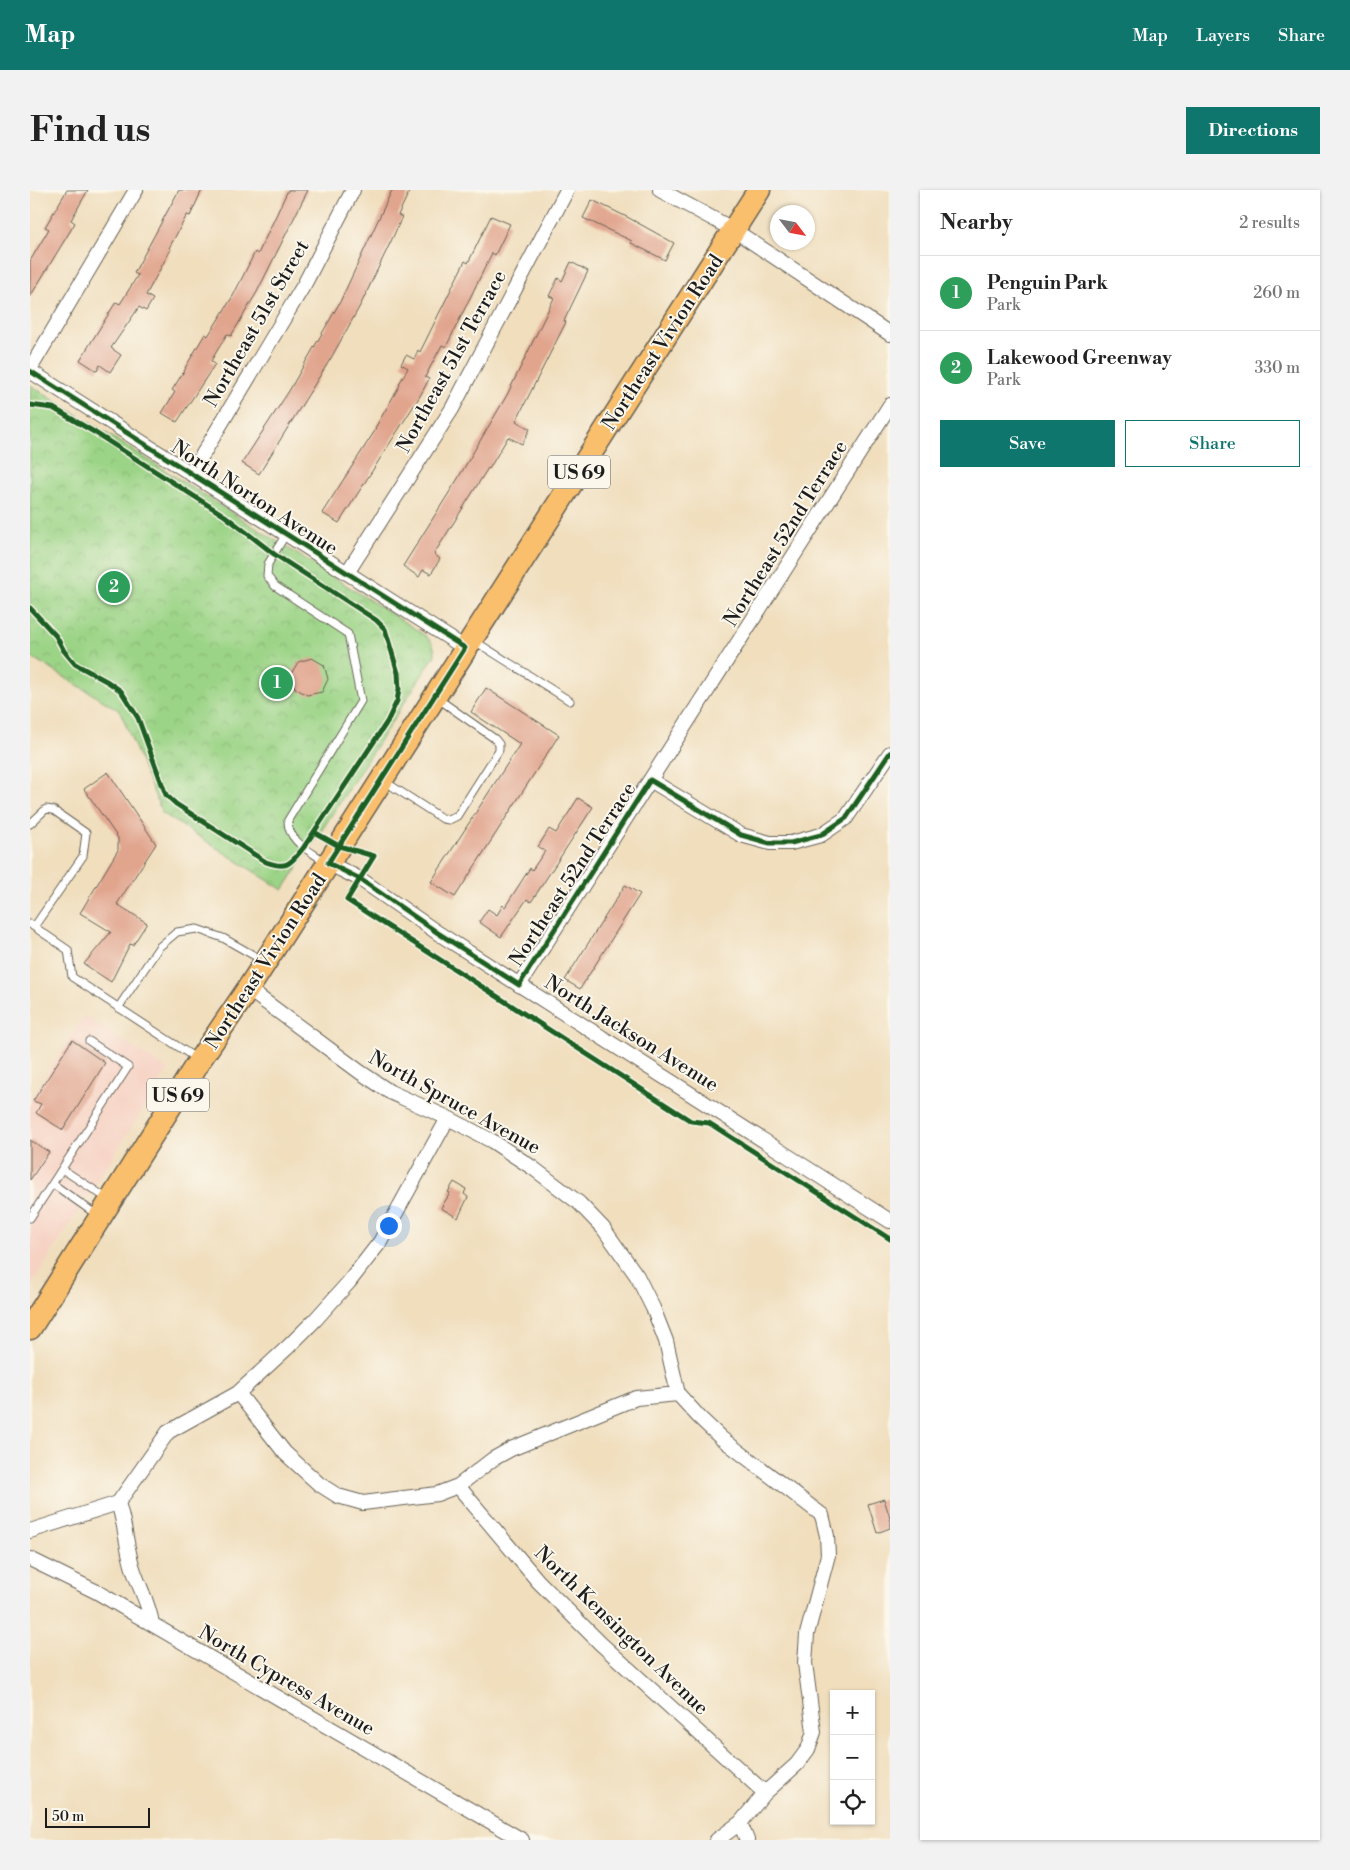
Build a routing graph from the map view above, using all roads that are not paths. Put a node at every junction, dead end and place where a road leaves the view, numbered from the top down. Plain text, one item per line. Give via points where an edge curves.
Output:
1 (136, 190) edge
2 (353, 190) edge
3 (566, 190) edge
4 (660, 190) edge
5 (759, 190) edge
6 (734, 230) junction
7 (890, 334) edge
8 (30, 370) edge
9 (890, 405) edge
10 (191, 474) junction
11 (286, 534) junction
12 (347, 573) junction
13 (468, 644) junction
14 (434, 696) junction
15 (570, 701) dead end
16 (890, 753) edge
17 (381, 779) junction
18 (650, 780) junction
19 (30, 824) edge
20 (328, 863) junction
21 (32, 926) edge
22 (266, 962) junction
23 (519, 985) junction
24 (248, 989) junction
25 (118, 1008) junction
26 (89, 1041) dead end
27 (199, 1061) junction
28 (448, 1118) junction
29 (62, 1169) junction
30 (52, 1184) junction
31 (106, 1209) junction
32 (888, 1215) edge
33 (30, 1218) edge
34 (30, 1327) edge
35 (238, 1393) junction
36 (678, 1394) junction
37 (458, 1486) junction
38 (118, 1503) junction
39 (30, 1531) edge
40 (30, 1559) edge
41 (152, 1624) junction
42 (765, 1793) junction
43 (740, 1823) junction
44 (522, 1840) edge
45 (717, 1840) edge
46 (747, 1840) edge

1 - 8 street
2 - 10 street, Northeast 51st Street via 305,283
3 - 12 street, Northeast 51st Terrace via 452,409
4 - 6 street
5 - 6 main road, Northeast Vivion Road / US 69
6 - 7 street
6 - 13 main road, Northeast Vivion Road / US 69
8 - 10 street, North Norton Avenue
9 - 18 street, Northeast 52nd Terrace
10 - 11 street, North Norton Avenue
11 - 12 street, North Norton Avenue
11 - 20 lane via 268,564 267,576 275,586 348,634 361,701 288,820 287,830 294,840
12 - 13 street, North Norton Avenue
13 - 14 main road, Northeast Vivion Road / US 69
13 - 15 lane
14 - 17 main road, Northeast Vivion Road / US 69
14 - 17 lane via 499,744 499,750 457,816 443,819
16 - 18 street via 846,818 829,831 791,843 750,839 732,831
17 - 20 main road, Northeast Vivion Road / US 69
18 - 23 street, Northeast 52nd Terrace
19 - 21 lane via 46,809 53,810 86,833 87,839 84,856
20 - 22 main road, Northeast Vivion Road / US 69
20 - 23 street, North Jackson Avenue via 360,880
21 - 25 lane via 68,950 72,978
22 - 24 main road, Northeast Vivion Road / US 69
22 - 25 lane via 224,938 197,929 176,932 158,947
23 - 32 street, North Jackson Avenue
24 - 27 main road, Northeast Vivion Road / US 69
24 - 28 street, North Spruce Avenue via 382,1087
25 - 27 lane
26 - 29 lane via 128,1067
27 - 31 main road, Northeast Vivion Road / US 69
28 - 35 street via 380,1242 315,1320
28 - 36 street, North Spruce Avenue via 533,1168 578,1202 603,1228 637,1276 653,1308 666,1341
29 - 30 lane
29 - 31 lane
30 - 31 lane
30 - 33 lane
31 - 34 main road, Northeast Vivion Road / US 69
35 - 37 street via 285,1453 319,1484 338,1496 363,1503 437,1494
35 - 38 street via 168,1432
36 - 37 street via 636,1398 511,1449
36 - 42 street, North Spruce Avenue via 721,1438 822,1515 827,1536 828,1555 807,1634 806,1663 814,1732 797,1764
37 - 42 street, North Kensington Avenue via 538,1581 600,1643
38 - 39 street
38 - 41 street via 132,1565 150,1608
40 - 41 street, North Cypress Avenue
41 - 44 street, North Cypress Avenue
42 - 43 street, North Spruce Avenue
43 - 45 street
43 - 46 street

